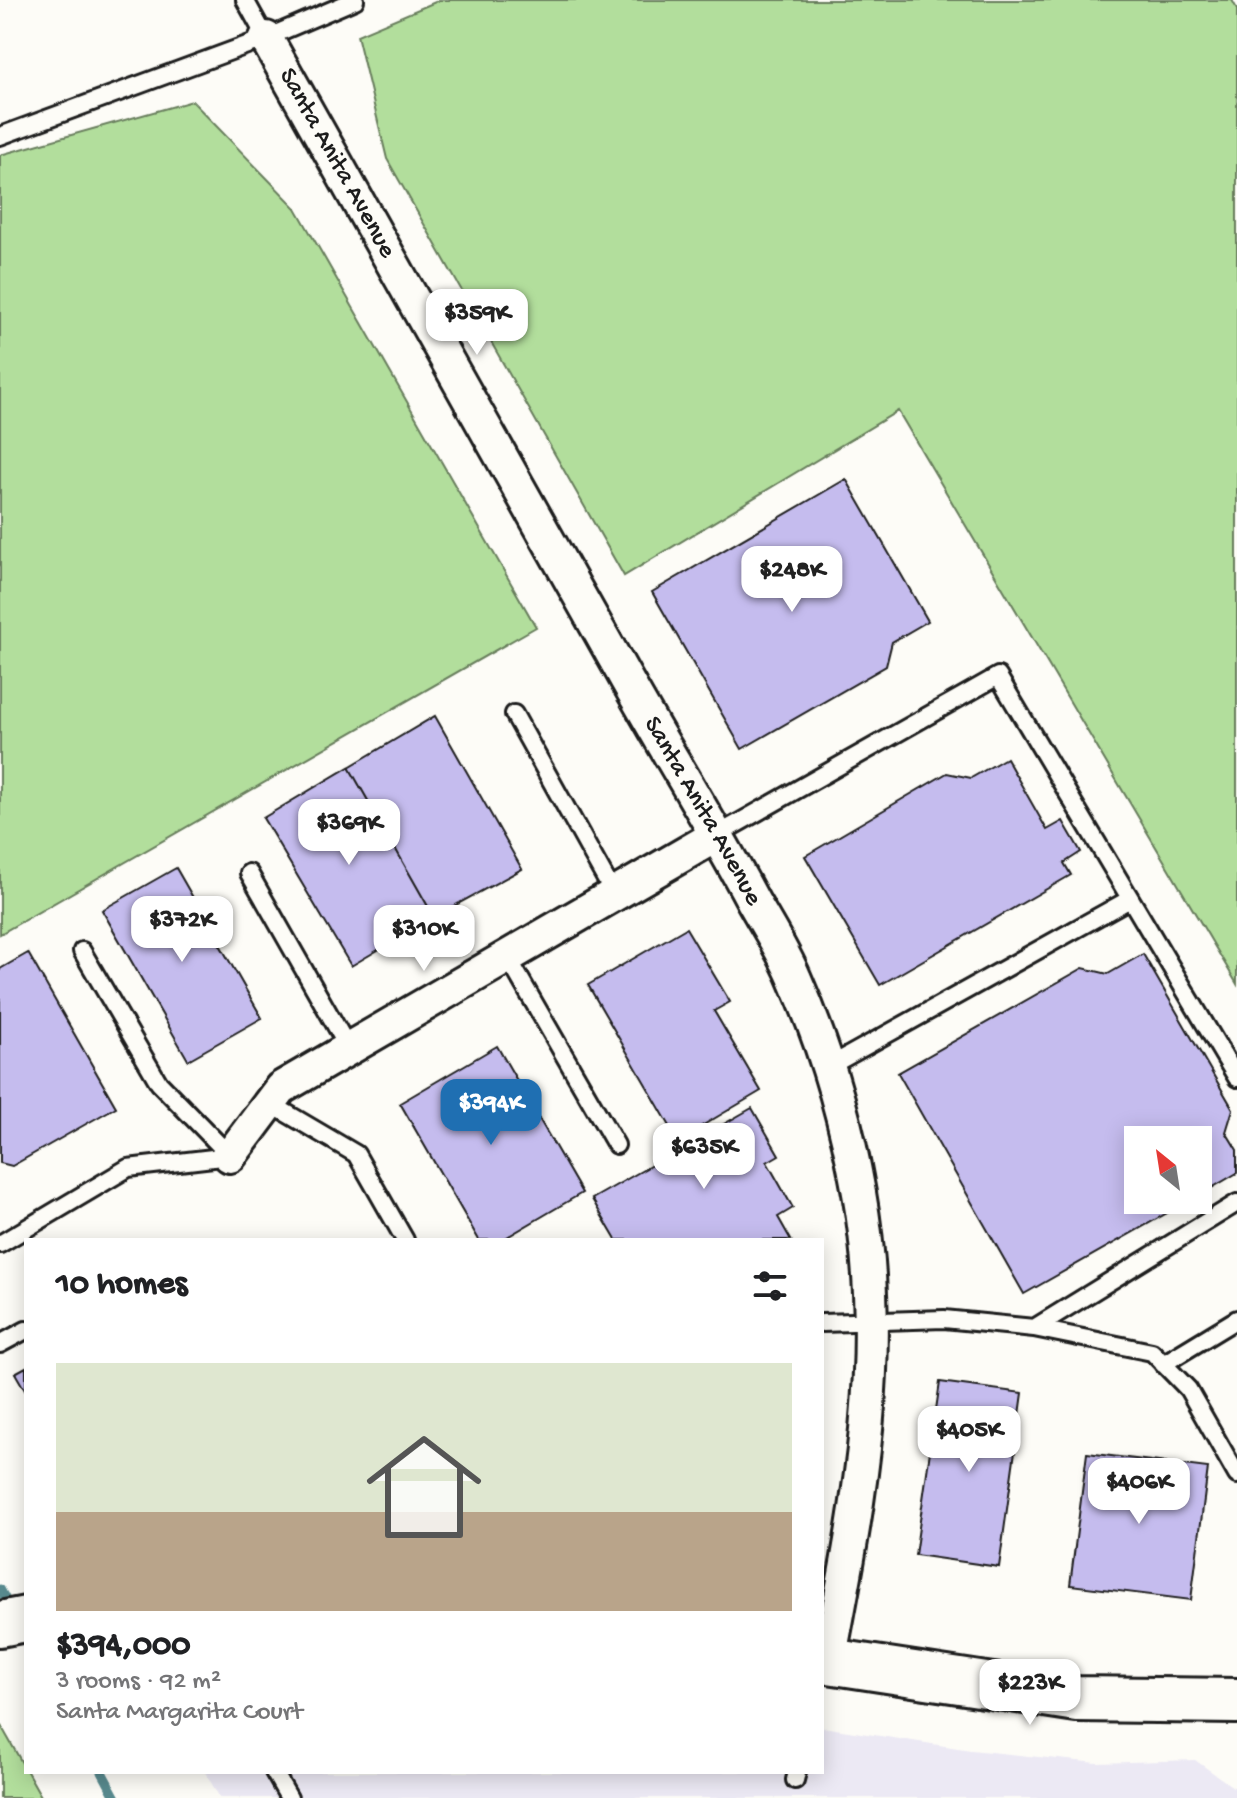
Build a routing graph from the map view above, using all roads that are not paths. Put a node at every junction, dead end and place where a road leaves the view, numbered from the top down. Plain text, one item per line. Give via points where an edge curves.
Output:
1 (245, 0) edge
2 (355, 0) edge
3 (266, 38) junction
4 (0, 136) edge
5 (514, 714) dead end
6 (717, 835) junction
7 (249, 873) dead end
8 (614, 894) junction
9 (1130, 899) junction
10 (82, 951) dead end
11 (507, 956) junction
12 (349, 1049) junction
13 (828, 1067) junction
14 (1237, 1078) edge
15 (271, 1104) junction
16 (616, 1145) dead end
17 (230, 1156) junction
18 (1237, 1203) edge
19 (404, 1238) edge
20 (0, 1244) edge
21 (1237, 1319) edge
22 (872, 1322) junction
23 (824, 1323) edge
24 (1034, 1328) junction
25 (24, 1331) edge
26 (0, 1344) edge
27 (1163, 1364) junction
28 (1237, 1475) edge
29 (24, 1619) edge
30 (0, 1624) edge
31 (825, 1666) edge
32 (1237, 1701) edge
33 (275, 1774) edge
34 (289, 1798) edge

1 - 3 lane
2 - 3 lane
3 - 4 lane
3 - 6 street, Santa Anita Avenue
5 - 8 lane
6 - 8 street
6 - 9 lane via 998,676
6 - 13 street, Santa Anita Avenue via 793,974
7 - 12 lane
8 - 11 street
9 - 13 lane
9 - 14 lane
10 - 17 lane via 159,1083
11 - 12 street
11 - 16 lane
12 - 15 street via 281,1088
13 - 22 street, Santa Anita Avenue via 860,1196
15 - 17 street
15 - 19 lane via 356,1154
17 - 20 lane via 128,1168
18 - 24 lane
21 - 27 lane
22 - 23 lane
22 - 24 lane via 944,1319
22 - 31 street, Santa Anita Avenue via 865,1451
24 - 27 lane via 1152,1352
25 - 26 lane
27 - 28 lane via 1188,1389
29 - 30 street
31 - 32 street via 1077,1699
33 - 34 lane

